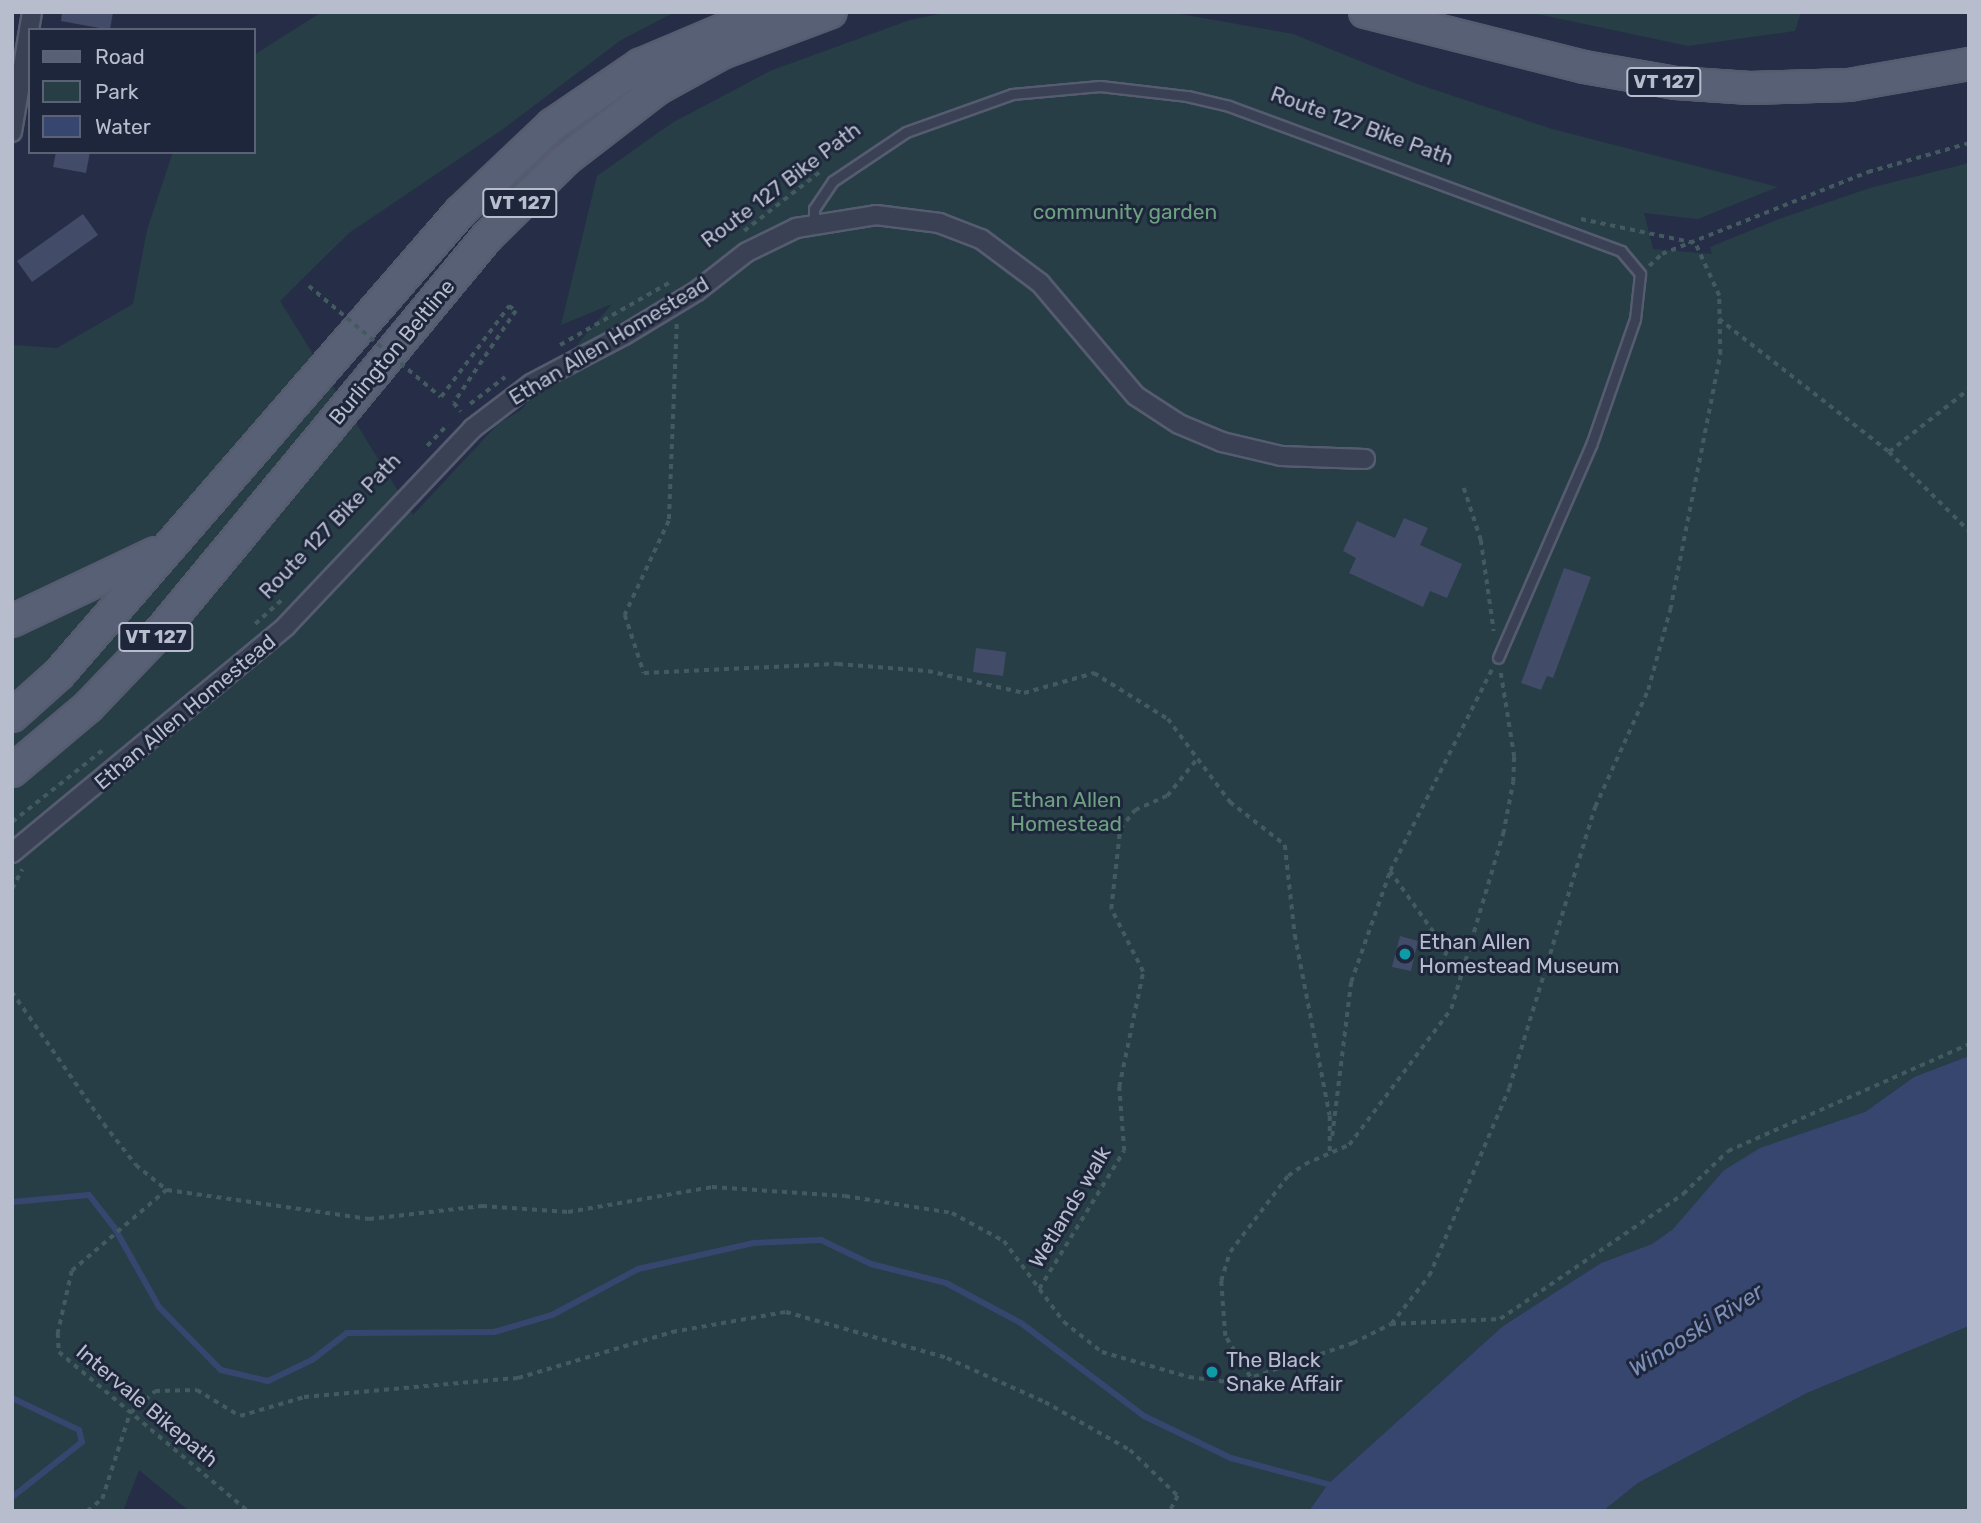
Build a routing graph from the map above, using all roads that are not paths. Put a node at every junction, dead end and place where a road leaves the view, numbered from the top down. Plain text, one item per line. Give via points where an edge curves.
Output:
1 (765, 12) edge
2 (831, 12) edge
3 (1365, 12) edge
4 (28, 36) edge
5 (1969, 64) edge
6 (12, 132) edge
7 (814, 223) junction
8 (1365, 459) dead end
9 (173, 542) junction
10 (12, 621) edge
11 (1498, 657) road end
12 (12, 716) edge
13 (12, 771) edge
14 (12, 853) edge

1 - 9 main road, Burlington Beltline / VT 127 via 640,65 552,125 460,212
2 - 13 main road, Burlington Beltline / VT 127 via 722,53 657,89 565,160 487,237 161,631 88,707
3 - 5 main road, VT 127 via 1584,67 1676,83 1750,88 1837,86
4 - 6 street
7 - 8 street, Ethan Allen Homestead via 853,216 899,217 939,223 981,239 1040,284 1136,396 1179,424 1222,442 1281,456
7 - 11 lane via 814,209 833,181 906,132 1012,94 1101,86 1229,106 1621,251 1640,274 1635,319 1600,417
7 - 14 street, Ethan Allen Homestead via 747,252 678,302 531,384 472,429 286,626
9 - 10 main road via 126,570
9 - 12 main road, Burlington Beltline / VT 127 via 59,674

